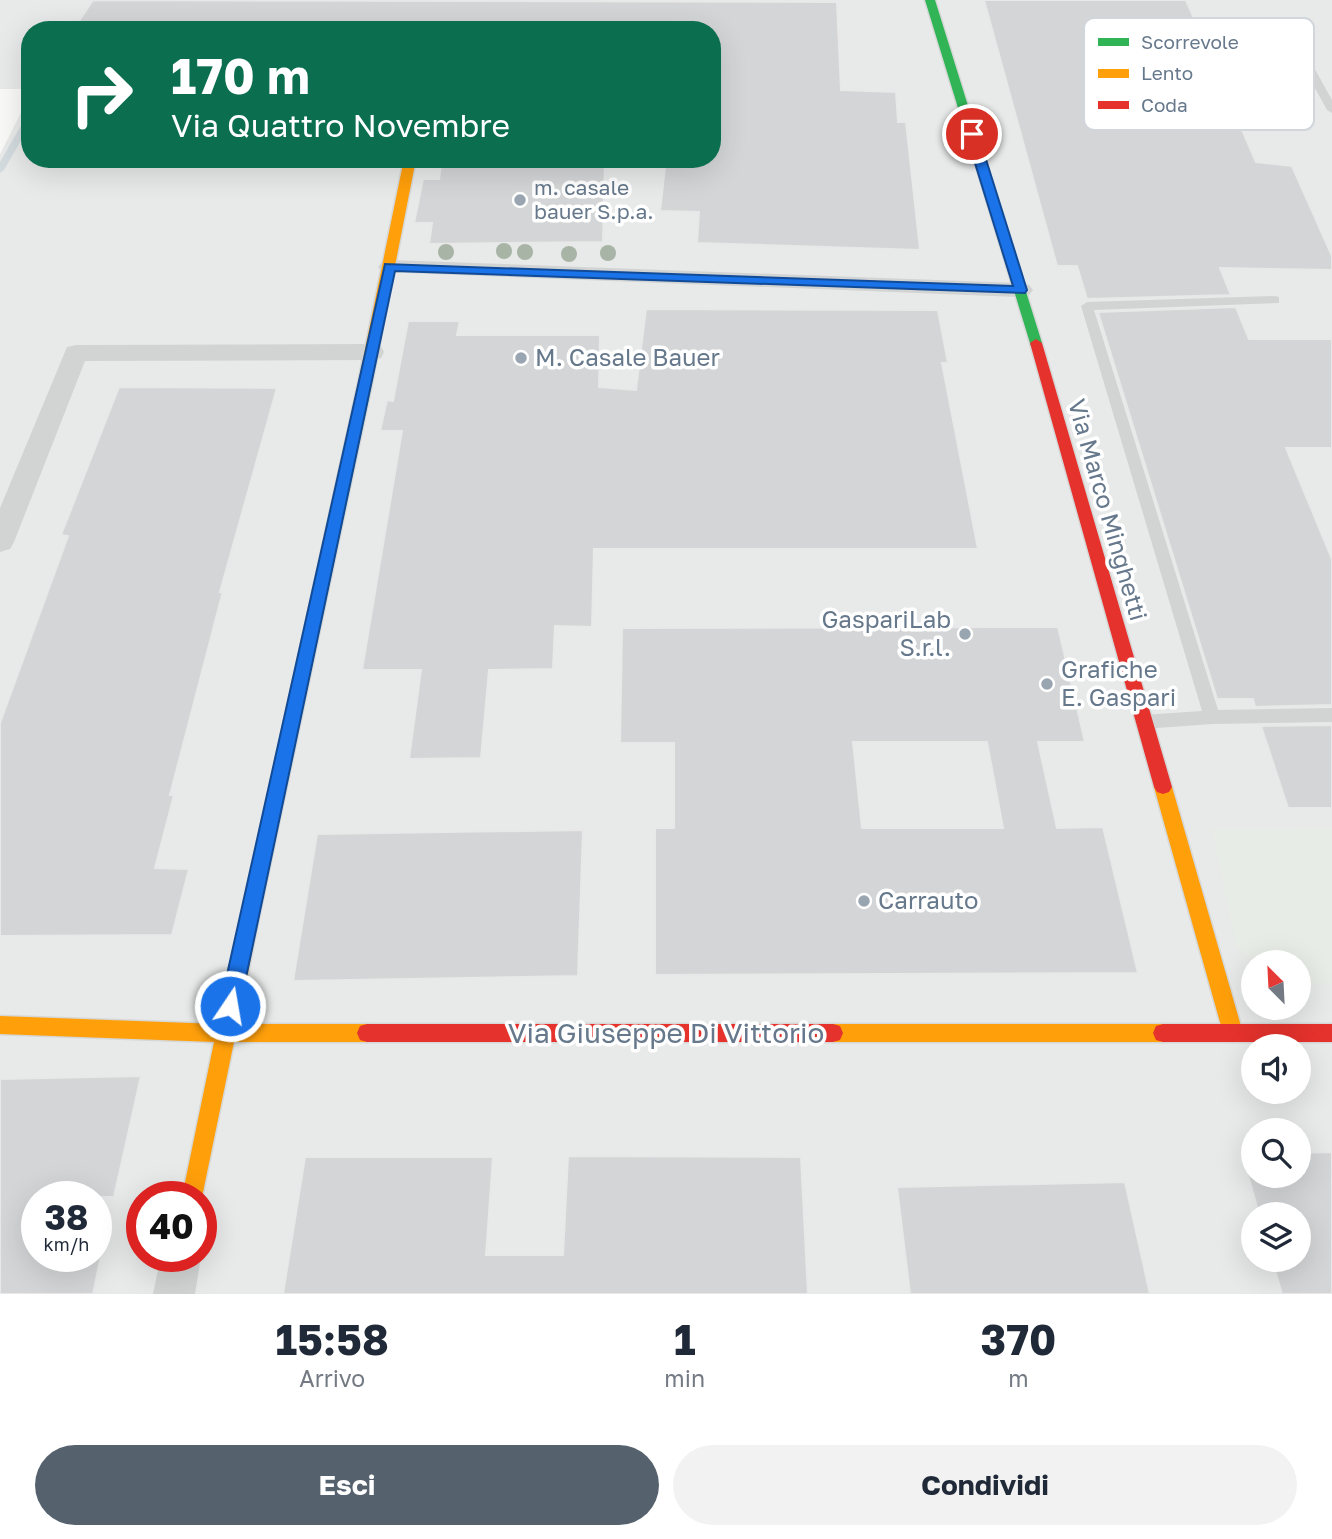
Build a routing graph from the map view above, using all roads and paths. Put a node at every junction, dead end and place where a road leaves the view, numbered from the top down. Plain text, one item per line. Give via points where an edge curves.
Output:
1 (930, 0) edge
2 (1314, 78) edge
3 (1332, 110) edge
4 (408, 168) edge
5 (390, 267) junction
6 (1021, 290) junction
7 (1275, 300) dead end
8 (372, 352) junction
9 (0, 542) edge
10 (1332, 715) edge
11 (1212, 718) junction
12 (1143, 722) junction
13 (0, 1025) edge
14 (224, 1033) junction
15 (1332, 1033) edge
16 (1233, 1034) junction
17 (195, 1181) edge
18 (178, 1272) edge
19 (174, 1294) edge

1 - 6 street, Via Marco Minghetti
2 - 3 lane
4 - 5 street
5 - 6 street
5 - 8 street
6 - 12 street, Via Marco Minghetti
7 - 11 lane via 1087,306
8 - 9 street via 76,353
8 - 14 street
10 - 11 lane
11 - 12 lane
12 - 16 street, Via Marco Minghetti
13 - 14 street, Via Giuseppe Di Vittorio
14 - 16 street, Via Giuseppe Di Vittorio
14 - 17 street
15 - 16 street, Via Giuseppe Di Vittorio
18 - 19 street

